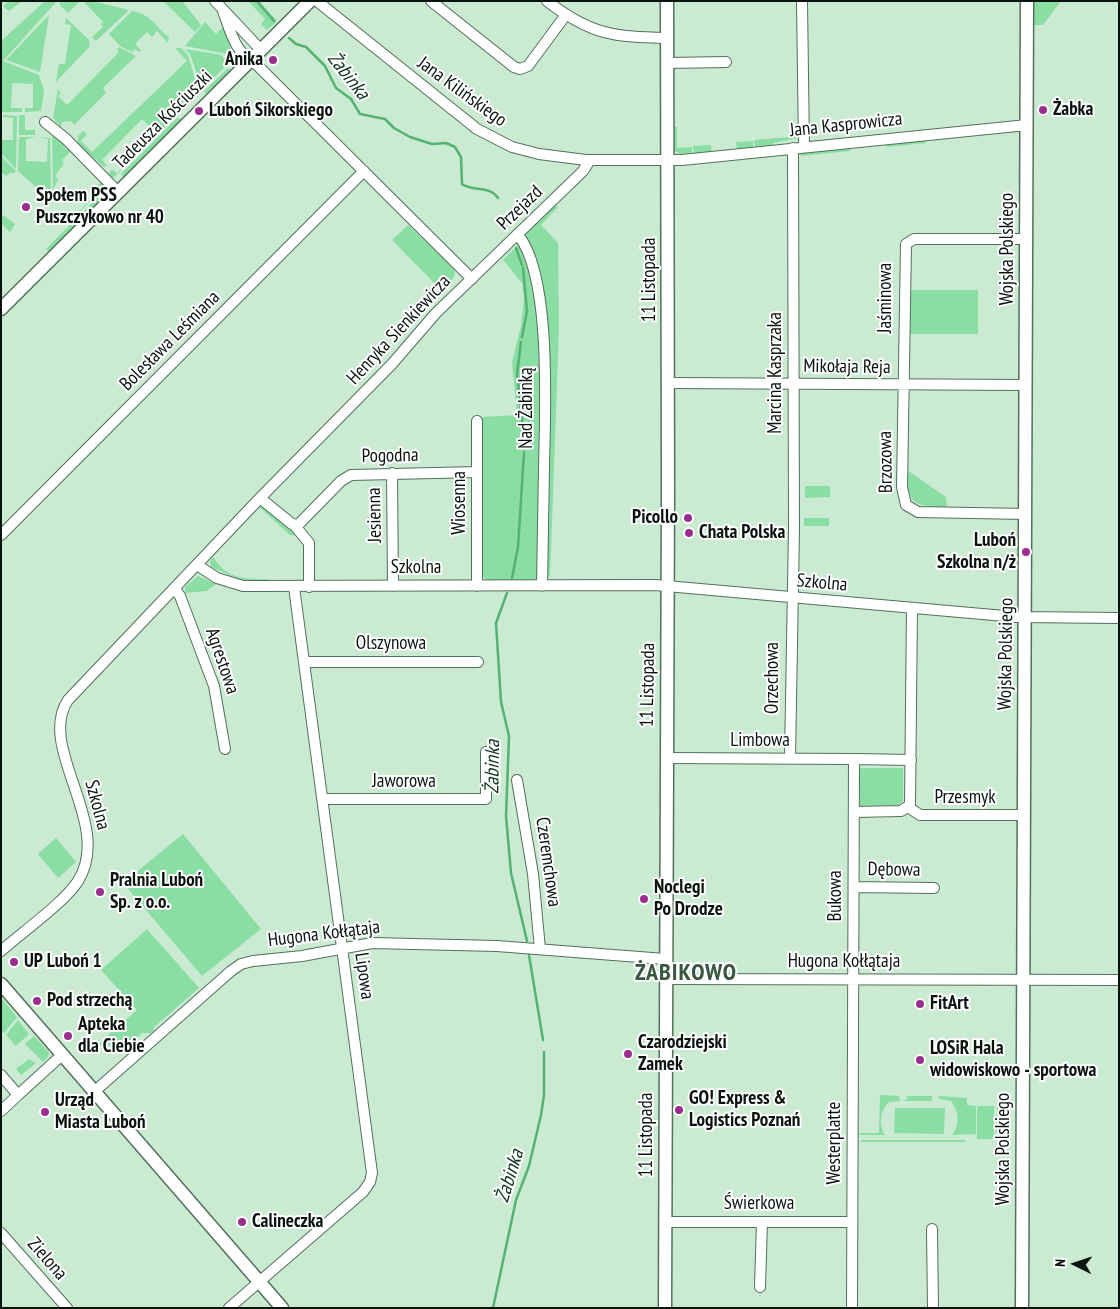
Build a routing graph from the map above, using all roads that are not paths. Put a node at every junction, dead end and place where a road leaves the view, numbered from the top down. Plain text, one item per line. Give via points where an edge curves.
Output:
1 (215, 1) edge
2 (310, 1) edge
3 (317, 1) edge
4 (432, 1) edge
5 (547, 1) edge
6 (667, 1) edge
7 (802, 1) edge
8 (1027, 1) edge
9 (223, 11) junction
10 (565, 16) junction
11 (668, 38) junction
12 (261, 50) junction
13 (250, 62) junction
14 (726, 62) dead end
15 (668, 63) junction
16 (45, 122) dead end
17 (1027, 125) junction
18 (798, 147) junction
19 (590, 160) junction
20 (668, 160) junction
21 (364, 171) junction
22 (118, 192) junction
23 (518, 235) junction
24 (1021, 239) junction
25 (472, 279) junction
26 (1, 309) edge
27 (668, 383) junction
28 (794, 384) junction
29 (903, 385) junction
30 (1026, 386) junction
31 (477, 420) dead end
32 (477, 472) junction
33 (392, 473) junction
34 (260, 498) junction
35 (1020, 513) junction
36 (295, 526) junction
37 (2, 533) edge
38 (197, 565) junction
39 (309, 586) junction
40 (393, 586) junction
41 (477, 586) junction
42 (542, 586) junction
43 (668, 586) junction
44 (294, 587) junction
45 (174, 589) junction
46 (793, 598) junction
47 (912, 608) junction
48 (1025, 617) junction
49 (1119, 618) edge
50 (305, 662) junction
51 (478, 662) dead end
52 (225, 748) dead end
53 (486, 752) dead end
54 (666, 758) junction
55 (790, 758) junction
56 (854, 759) junction
57 (911, 760) junction
58 (517, 780) dead end
59 (323, 799) junction
60 (908, 807) junction
61 (854, 812) junction
62 (1023, 815) junction
63 (854, 887) junction
64 (934, 888) dead end
65 (342, 948) junction
66 (540, 949) junction
67 (1, 950) edge
68 (665, 959) junction
69 (854, 979) junction
70 (1023, 979) junction
71 (666, 980) junction
72 (1119, 980) edge
73 (1, 984) edge
74 (62, 1055) junction
75 (1, 1075) edge
76 (95, 1091) junction
77 (18, 1095) junction
78 (1, 1111) edge
79 (665, 1222) junction
80 (762, 1222) junction
81 (852, 1222) junction
82 (932, 1229) dead end
83 (1, 1233) edge
84 (260, 1282) junction
85 (760, 1287) dead end
86 (67, 1308) edge
87 (229, 1308) edge
88 (282, 1308) edge
89 (665, 1308) edge
90 (852, 1308) edge
91 (932, 1308) edge
92 (1022, 1308) edge

1 - 9 street
2 - 12 street, Tadeusza Kościuszki
3 - 19 street, Jana Kilińskiego via 487,136 530,152
4 - 10 street via 520,69 528,66
5 - 10 street
6 - 11 street, 11 Listopada
7 - 18 street, Marcina Kasprzaka
8 - 17 street, Wojska Polskiego
9 - 12 street
9 - 13 street, Henryka Sienkiewicza via 236,47
10 - 11 street via 587,28 611,34
11 - 15 street, 11 Listopada
12 - 13 street, Tadeusza Kościuszki
13 - 21 street, Henryka Sienkiewicza via 257,65
13 - 22 street, Tadeusza Kościuszki
14 - 15 street
15 - 20 street, 11 Listopada
16 - 22 street
17 - 18 street, Jana Kasprowicza
17 - 24 street, Wojska Polskiego
18 - 20 street, Jana Kasprowicza
18 - 28 street, Marcina Kasprzaka
19 - 20 street, Jana Kilińskiego
19 - 23 street, Przejazd via 585,170
20 - 27 street, 11 Listopada
21 - 25 street, Henryka Sienkiewicza
21 - 37 street, Bolesława Leśmiana
22 - 26 street, Tadeusza Kościuszki
23 - 25 street, Przejazd
23 - 42 street, Nad Żabinką via 526,247 534,272 545,356
24 - 29 street, Jaśminowa via 914,239 906,244
24 - 30 street, Wojska Polskiego
25 - 34 street, Henryka Sienkiewicza via 436,312 392,364
27 - 28 street, Mikołaja Reja
27 - 43 street, 11 Listopada
28 - 29 street, Mikołaja Reja
28 - 46 street, Marcina Kasprzaka
29 - 30 street, Mikołaja Reja
29 - 35 street, Brzozowa via 902,496 906,505 918,512
30 - 35 street, Wojska Polskiego
31 - 32 street, Wiosenna
32 - 33 street, Pogodna
32 - 41 street, Wiosenna
33 - 36 street, Pogodna via 348,476 304,521
33 - 40 street, Jesienna
34 - 36 street
34 - 38 street, Henryka Sienkiewicza
35 - 48 street, Wojska Polskiego
36 - 39 street via 309,543
38 - 44 street, Szkolna via 238,586
38 - 45 street, Szkolna
39 - 40 street, Szkolna
39 - 44 street, Szkolna
40 - 41 street, Szkolna
41 - 42 street, Szkolna
42 - 43 street, Szkolna
43 - 46 street, Szkolna
43 - 54 street, 11 Listopada
44 - 50 street, Lipowa
45 - 52 street, Agrestowa via 180,596 214,686
45 - 67 street, Szkolna via 64,705 62,738 86,830 88,858 72,889
46 - 47 street, Szkolna
46 - 55 street, Orzechowa
47 - 48 street, Szkolna
47 - 57 street
48 - 49 street, Szkolna
48 - 62 street, Wojska Polskiego
50 - 51 street, Olszynowa
50 - 59 street, Lipowa
53 - 59 street, Jaworowa via 486,799
54 - 55 street, Limbowa
54 - 68 street, 11 Listopada
55 - 56 street, Limbowa
56 - 57 street
56 - 61 street, Bukowa
57 - 60 street via 911,800
58 - 66 street, Czeremchowa via 533,874
59 - 65 street, Lipowa
60 - 61 street via 900,811
60 - 62 street, Przesmyk via 920,815
61 - 63 street, Bukowa
62 - 70 street, Wojska Polskiego
63 - 64 street, Dębowa
63 - 69 street, Bukowa
65 - 66 street, Hugona Kołłątaja via 372,943 403,943
65 - 76 street, Hugona Kołłątaja via 253,961 236,967
65 - 84 street, Lipowa via 372,1178 363,1192
66 - 68 street, Hugona Kołłątaja
68 - 71 street, 11 Listopada
69 - 70 street, Hugona Kołłątaja
69 - 71 street, Hugona Kołłątaja
69 - 81 street, Westerplatte
70 - 72 street, Hugona Kołłątaja
70 - 92 street, Wojska Polskiego
71 - 79 street, 11 Listopada
73 - 74 street
74 - 76 street
74 - 77 street
75 - 77 street
76 - 84 street
77 - 78 street
79 - 80 street, Świerkowa
79 - 89 street, 11 Listopada
80 - 81 street, Świerkowa
80 - 85 street
81 - 90 street, Westerplatte
82 - 91 street
83 - 86 street, Zielona
84 - 87 street, Lipowa
84 - 88 street

